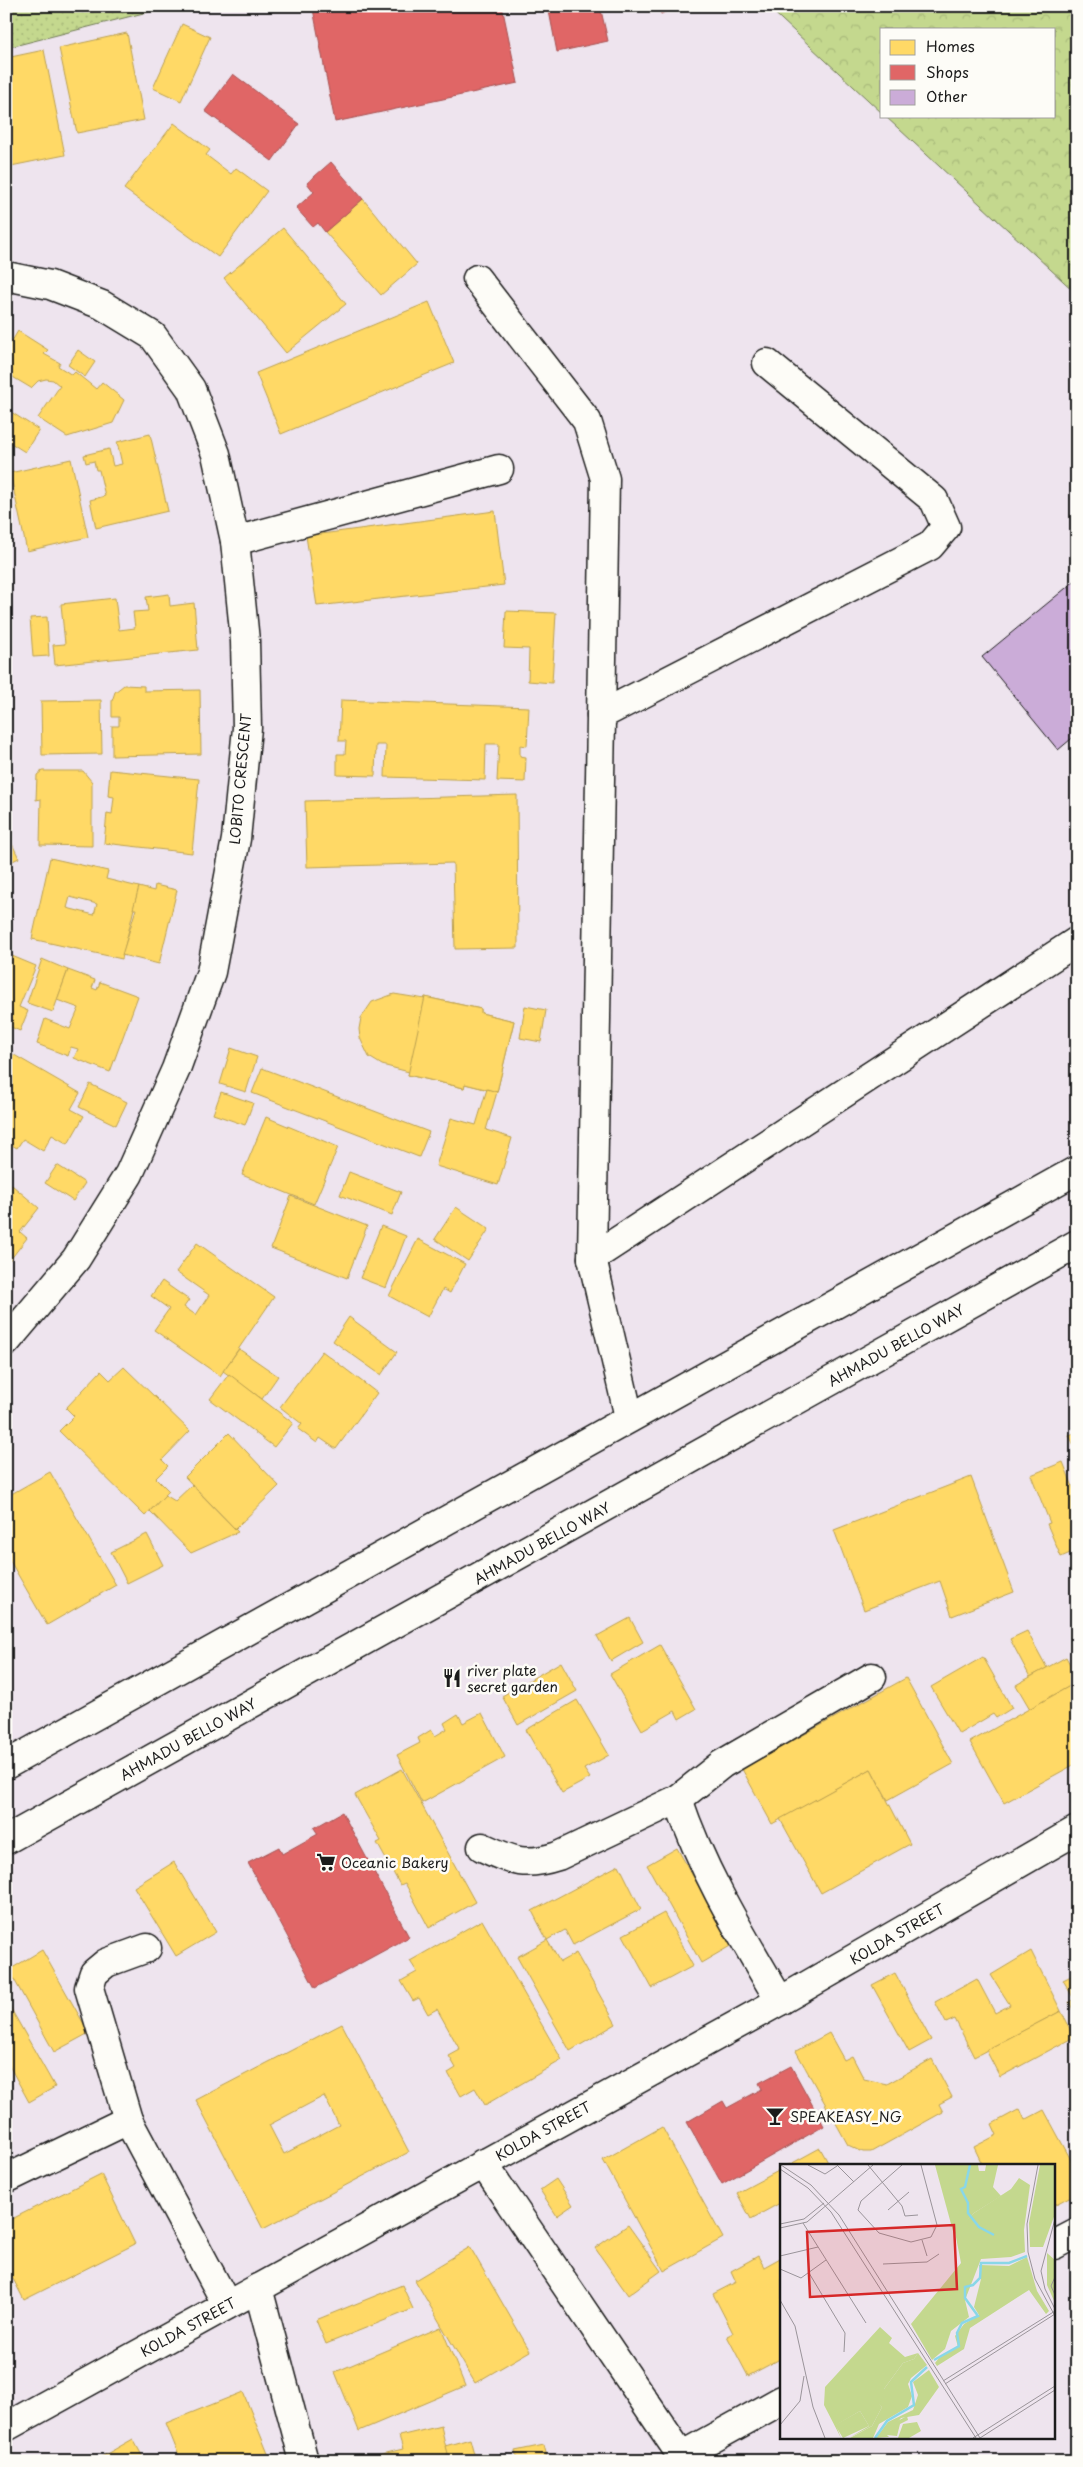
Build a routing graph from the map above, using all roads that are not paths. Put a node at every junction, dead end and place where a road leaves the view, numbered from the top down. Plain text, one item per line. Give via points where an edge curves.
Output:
1 (6, 276) edge
2 (477, 279) dead end
3 (767, 363) dead end
4 (499, 469) dead end
5 (235, 541) junction
6 (601, 715) junction
7 (1077, 941) edge
8 (1077, 1170) edge
9 (1077, 1244) edge
10 (592, 1258) junction
11 (6, 1342) edge
12 (630, 1417) junction
13 (872, 1677) dead end
14 (6, 1766) edge
15 (678, 1799) junction
16 (1077, 1830) edge
17 (6, 1840) edge
18 (482, 1847) dead end
19 (147, 1948) dead end
20 (780, 2001) junction
21 (128, 2120) junction
22 (483, 2163) junction
23 (6, 2179) edge
24 (1077, 2233) edge
25 (1056, 2245) edge
26 (258, 2288) junction
27 (226, 2305) junction
28 (780, 2401) edge
29 (6, 2427) edge
30 (683, 2459) edge
31 (304, 2461) edge

1 - 5 street, LOBITO CRESCENT via 50,285 102,305 152,336 191,389 216,454
2 - 6 street via 587,422 605,479
3 - 6 street via 934,500 946,527 930,546
4 - 5 street
5 - 11 street, LOBITO CRESCENT via 245,640 247,728 236,839 211,972 176,1069 128,1174 76,1259
6 - 10 street
7 - 10 street
8 - 12 street
9 - 17 street, AHMADU BELLO WAY
10 - 12 street
12 - 14 street
13 - 15 street via 722,1764
15 - 18 street via 537,1863 513,1860
15 - 20 street via 724,1906
16 - 20 street, KOLDA STREET
19 - 21 street via 106,1964 94,1973 90,1988
20 - 22 street, KOLDA STREET
21 - 23 street
21 - 27 street
22 - 26 street, KOLDA STREET
22 - 30 street
24 - 25 street
26 - 27 street, KOLDA STREET
26 - 31 street
27 - 29 street, KOLDA STREET
28 - 30 street

